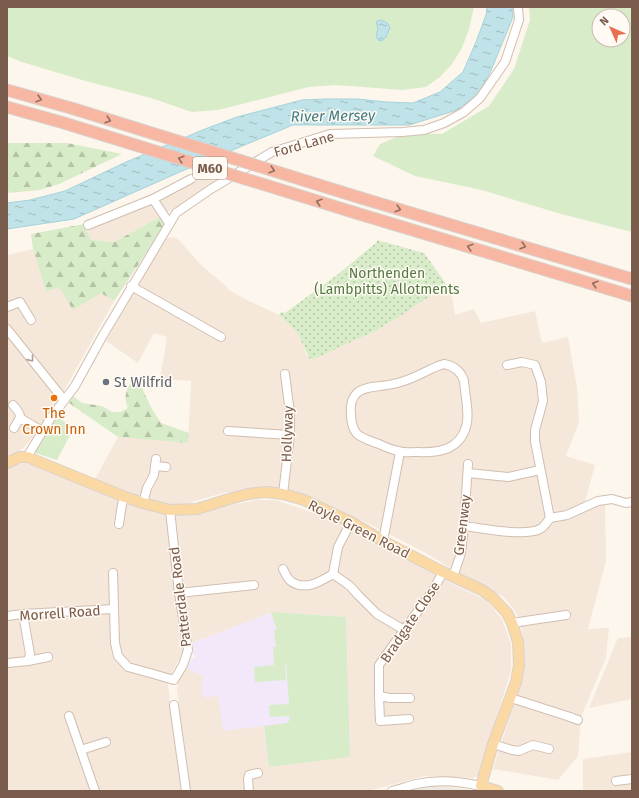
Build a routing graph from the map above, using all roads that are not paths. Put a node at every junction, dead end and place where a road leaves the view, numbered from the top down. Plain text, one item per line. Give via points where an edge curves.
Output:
1 (518, 7) edge
2 (7, 90) edge
3 (7, 107) edge
4 (191, 179) dead end
5 (153, 199) junction
6 (169, 223) junction
7 (88, 225) dead end
8 (632, 279) edge
9 (131, 286) junction
10 (632, 296) edge
11 (7, 307) edge
12 (31, 320) dead end
13 (9, 334) edge
14 (221, 337) dead end
15 (507, 365) dead end
16 (285, 374) dead end
17 (64, 400) junction
18 (13, 405) dead end
19 (20, 418) junction
20 (14, 428) dead end
21 (228, 431) dead end
22 (42, 432) junction
23 (290, 435) junction
24 (400, 452) junction
25 (27, 457) junction
26 (7, 463) edge
27 (468, 464) dead end
28 (166, 467) dead end
29 (540, 470) junction
30 (468, 473) junction
31 (283, 494) junction
32 (125, 497) junction
33 (632, 502) edge
34 (143, 503) junction
35 (170, 510) junction
36 (550, 518) junction
37 (351, 522) junction
38 (120, 524) dead end
39 (464, 526) junction
40 (383, 541) junction
41 (283, 569) dead end
42 (443, 572) junction
43 (113, 573) dead end
44 (333, 574) junction
45 (453, 577) junction
46 (254, 585) dead end
47 (179, 593) junction
48 (114, 609) junction
49 (23, 614) junction
50 (566, 615) dead end
51 (7, 616) edge
52 (512, 622) junction
53 (404, 630) junction
54 (48, 657) dead end
55 (28, 661) junction
56 (8, 663) edge
57 (174, 680) joint
58 (379, 696) junction
59 (410, 698) dead end
60 (511, 698) junction
61 (174, 705) dead end
62 (69, 716) dead end
63 (409, 719) dead end
64 (578, 720) dead end
65 (106, 742) dead end
66 (493, 744) junction
67 (549, 749) dead end
68 (81, 750) junction
69 (258, 773) dead end
70 (632, 779) edge
71 (616, 780) dead end
72 (481, 786) junction
73 (95, 791) edge
74 (186, 791) edge
75 (249, 791) edge
76 (392, 791) edge
77 (498, 791) edge

1 - 6 street, Ford Lane via 519,20 505,62 480,98 464,112 424,130 330,134 272,152 199,197 176,213
2 -> 8 highway, M60, bridge
10 -> 3 highway, M60, bridge
4 - 5 street
5 - 6 street
5 - 7 street
6 - 9 street, Ford Lane
9 - 14 street
9 - 17 street, Ford Lane via 75,386
11 - 12 street via 20,302
13 -> 17 street
15 - 29 street via 522,362 536,365 543,401 535,430
16 - 23 street, Hollyway
17 - 22 street, Ford Lane
18 - 19 street via 20,413
19 - 20 street
19 - 22 street
21 - 23 street
22 - 25 street, Ford Lane
23 - 31 street, Hollyway
24 - 24 street via 357,433 350,410 354,396 363,389 394,384 436,366 444,364 455,368 464,381 467,421 463,434 454,445 439,452
24 - 40 street
25 - 26 main road via 20,457
25 - 32 main road, Royle Green Road
27 - 30 street, Greenway
28 - 34 street via 156,463
29 - 30 street via 508,477
29 - 36 street
30 - 39 street, Greenway
31 - 35 main road, Royle Green Road via 248,494 197,509
31 - 37 main road, Royle Green Road via 304,500
32 - 34 main road, Royle Green Road
32 - 38 street
33 - 36 street via 598,500 567,515
34 - 35 main road, Royle Green Road
35 - 47 street, Patterdale Road
36 - 39 street via 540,530 531,532 508,532
37 - 40 main road, Royle Green Road
37 - 44 street via 338,547
39 - 45 street, Greenway via 461,553
40 - 42 main road, Royle Green Road
41 - 44 street via 285,580 305,587
42 - 45 main road, Royle Green Road
42 - 53 street, Bradgate Close via 432,592
43 - 48 street, Morrell Road
44 - 53 street via 350,586 377,614
45 - 52 main road, Royle Green Road via 492,596
46 - 47 street
47 - 57 street, Patterdale Road via 188,650
48 - 49 street, Morrell Road
48 - 57 street, Morrell Road via 118,656 128,667
49 - 51 street, Morrell Road
49 - 55 street via 30,654
50 - 52 street
52 - 60 main road, Royle Green Road via 518,642 519,665
53 - 58 street, Bradgate Close via 379,665
54 - 55 street
55 - 56 street
58 - 59 street
58 - 63 street, Bradgate Close via 380,721
60 - 64 street
60 - 66 main road, Royle Green Road
61 - 74 street
62 - 68 street
65 - 68 street
66 - 67 street via 518,751 533,742
66 - 72 main road, Royle Green Road
68 - 73 street
69 - 75 street via 249,775
70 - 71 street
72 - 76 street via 447,781 417,784
72 - 77 main road

